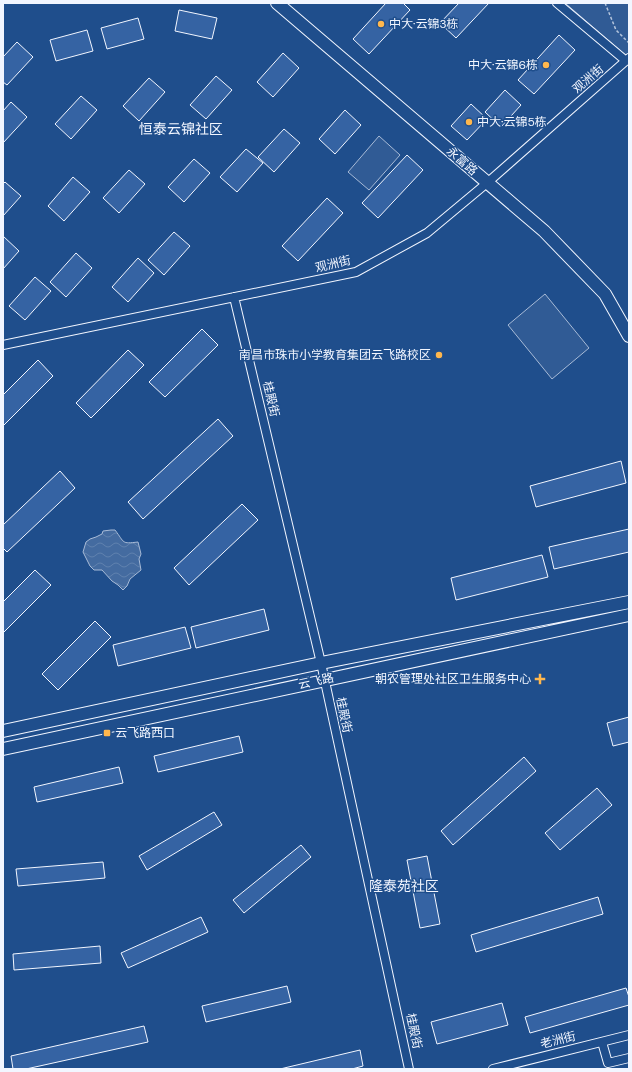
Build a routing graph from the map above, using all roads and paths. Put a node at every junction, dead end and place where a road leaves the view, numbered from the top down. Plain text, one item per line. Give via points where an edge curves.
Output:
1 (277, 3) edge
2 (557, 3) edge
3 (605, 3) edge
4 (629, 43) edge
5 (627, 60) edge
6 (487, 183) junction
7 (234, 297) junction
8 (629, 336) edge
9 (3, 346) edge
10 (629, 602) edge
11 (629, 615) edge
12 (321, 663) junction
13 (324, 679) junction
14 (3, 731) edge
15 (3, 749) edge
16 (629, 1035) edge
17 (602, 1042) junction
18 (629, 1058) edge
19 (410, 1069) edge
20 (493, 1069) edge

1 - 6 main road, 永富路
2 - 5 street
3 - 4 path via 616,30
5 - 6 street, 观洲街
6 - 7 street, 观洲街 via 427,233 356,272
6 - 8 main road, 永富路 via 544,231 605,294
7 - 9 street, 观洲街
7 - 12 street, 桂殿街
10 - 12 main road, 云飞路
11 - 13 main road, 云飞路
12 - 13 street, 桂殿街
12 - 14 main road, 云飞路
13 - 15 main road, 云飞路
13 - 19 street, 桂殿街
16 - 17 street, 老洲街
17 - 18 street via 608,1063
17 - 20 street, 老洲街

